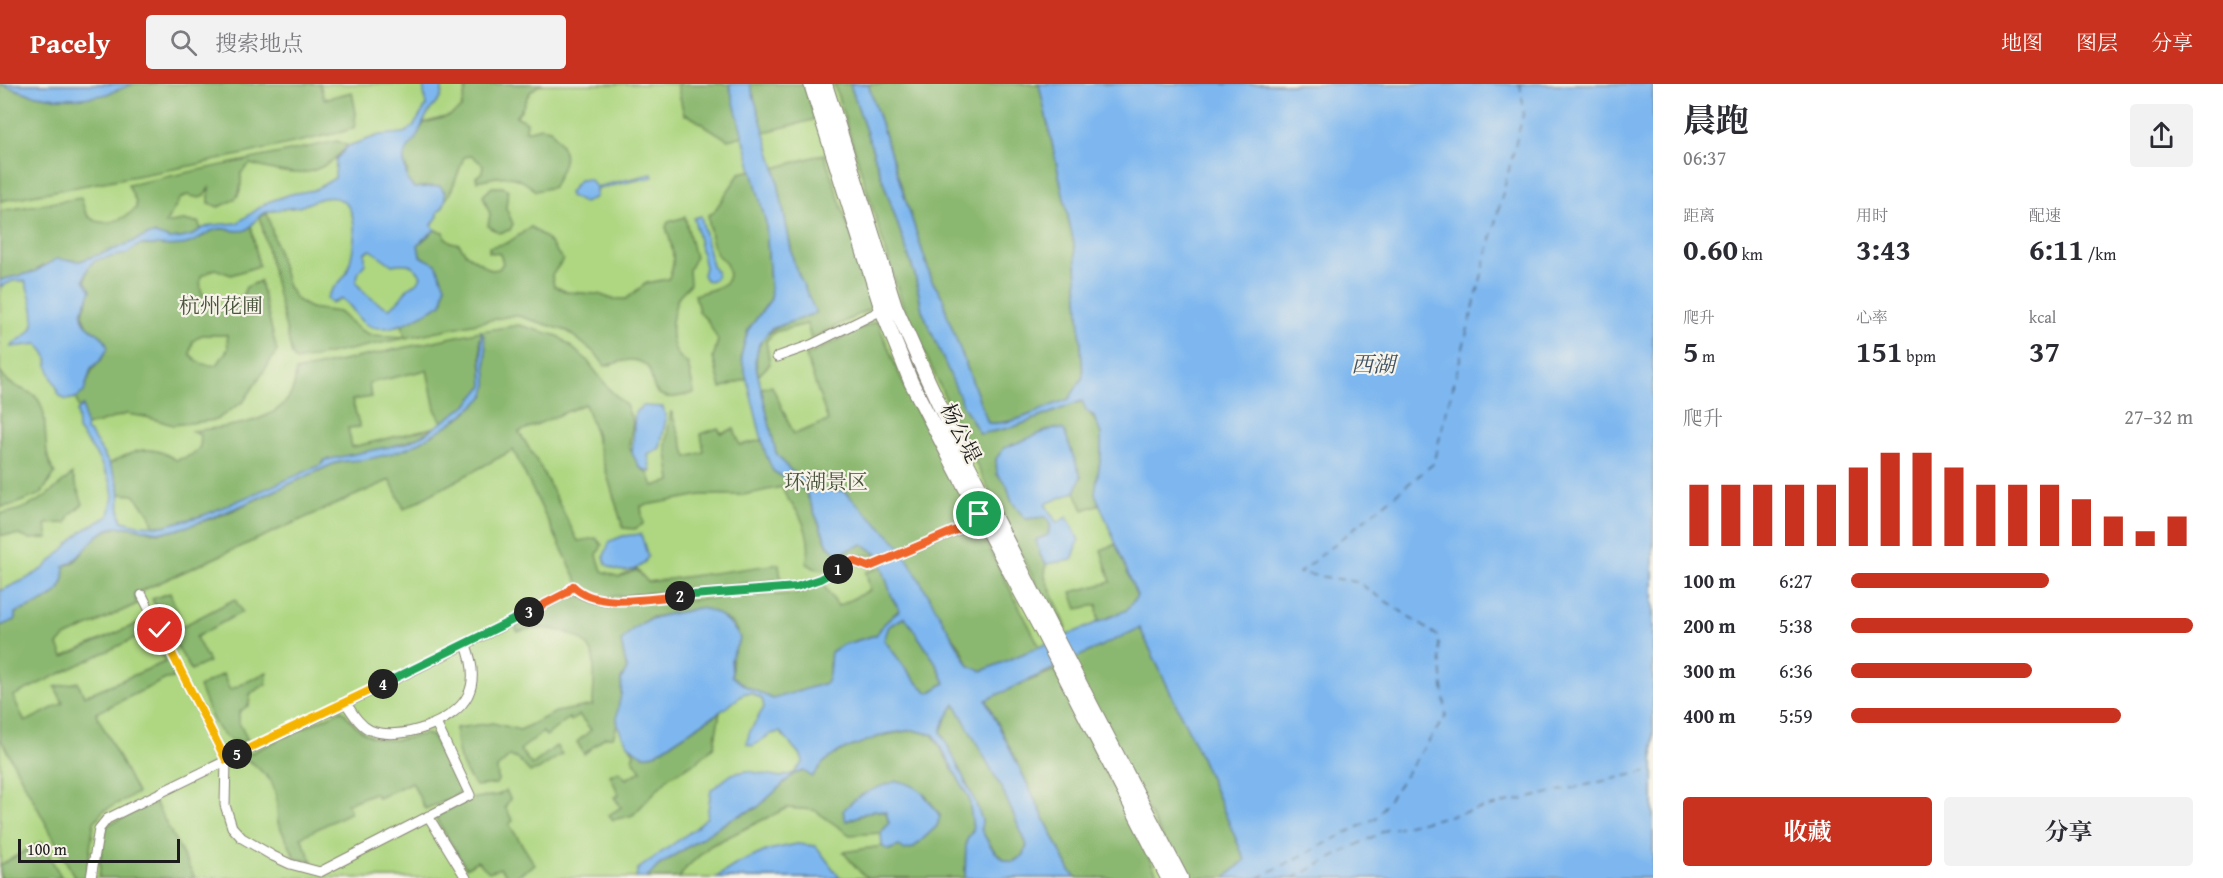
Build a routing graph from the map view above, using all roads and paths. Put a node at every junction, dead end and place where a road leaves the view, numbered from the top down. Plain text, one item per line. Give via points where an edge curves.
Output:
1 (811, 84) edge
2 (825, 84) edge
3 (882, 310) junction
4 (777, 357) dead end
5 (982, 519) junction
6 (142, 595) dead end
7 (1048, 632) junction
8 (466, 645) junction
9 (1074, 684) junction
10 (345, 702) junction
11 (436, 723) junction
12 (226, 760) junction
13 (429, 816) junction
14 (321, 875) edge
15 (92, 878) edge
16 (466, 878) edge
17 (1168, 878) edge
18 (1181, 878) edge

1 - 3 main road, 杨公堤
2 - 7 main road, 杨公堤 via 895,306
3 - 4 street
3 - 5 main road, 杨公堤 via 911,382
5 - 7 main road, 杨公堤
5 - 8 street via 869,567 853,561 796,587 620,601 580,594 573,586
6 - 12 street
7 - 9 main road, 杨公堤
8 - 10 street
8 - 11 street via 473,668 468,695 460,706
9 - 17 main road, 杨公堤
9 - 18 main road, 杨公堤
10 - 11 street via 359,722 381,733 424,729
10 - 12 street
11 - 13 street via 470,795
12 - 14 street via 225,805 232,827 242,838 273,856
12 - 15 street via 107,819 99,829
13 - 14 street
13 - 16 street

